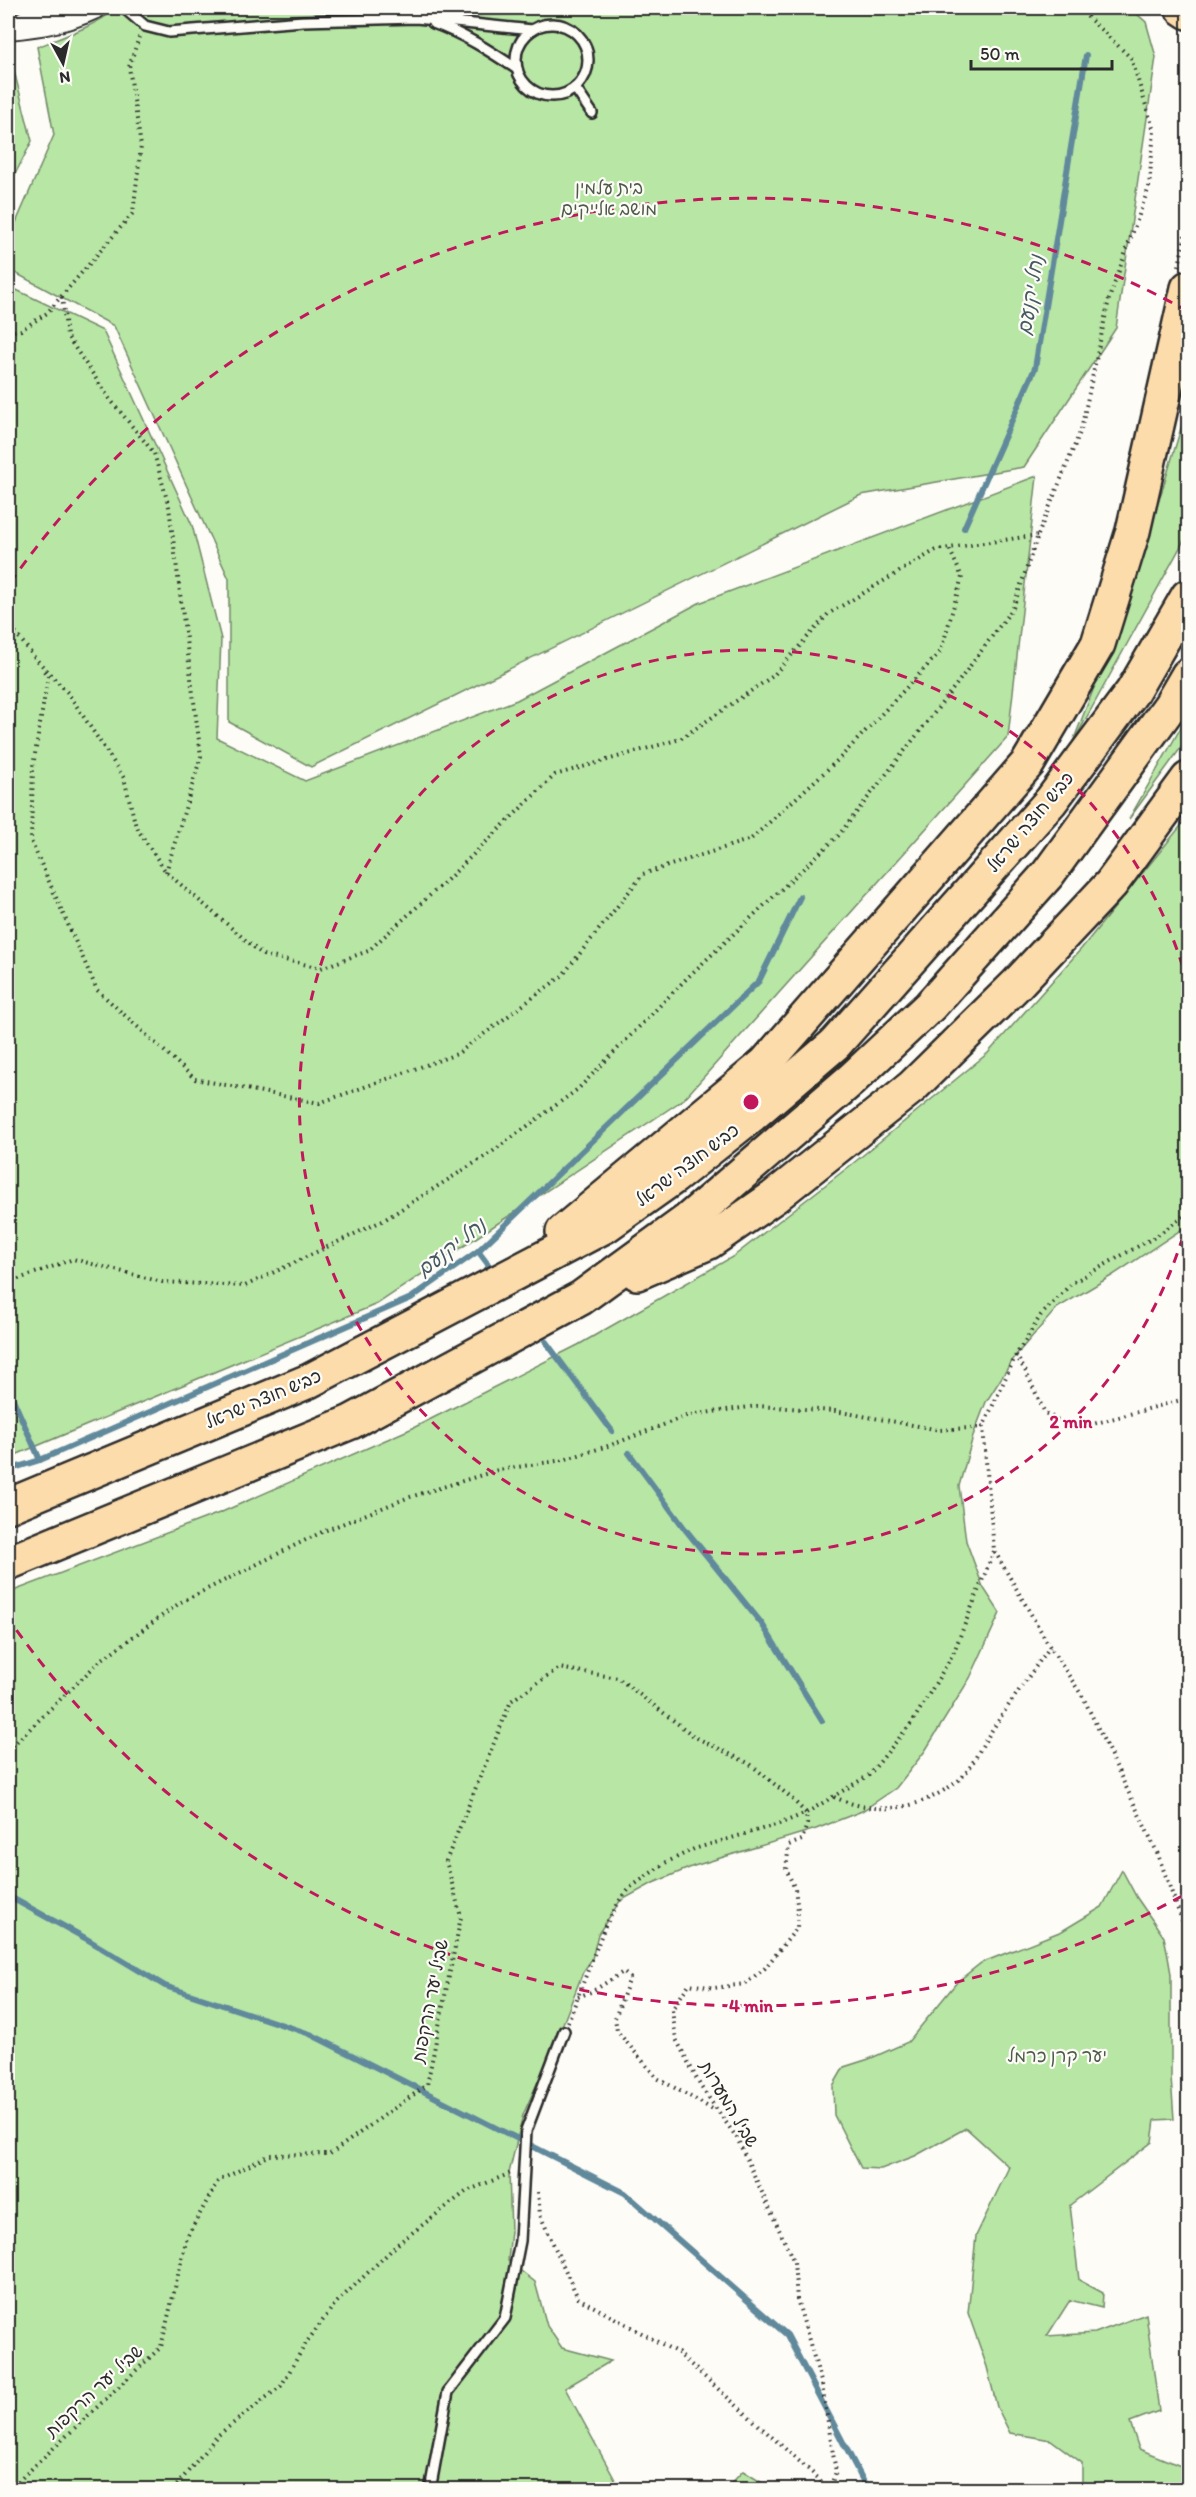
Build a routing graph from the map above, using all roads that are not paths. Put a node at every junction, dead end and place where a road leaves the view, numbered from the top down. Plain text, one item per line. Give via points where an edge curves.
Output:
1 (48, 8) edge
2 (96, 8) edge
3 (124, 8) edge
4 (1182, 8) edge
5 (1188, 12) edge
6 (416, 18) junction
7 (8, 29) edge
8 (532, 30) junction
9 (517, 69) junction
10 (575, 88) junction
11 (592, 113) dead end
12 (1183, 281) edge
13 (1188, 596) edge
14 (1188, 675) edge
15 (1188, 779) edge
16 (518, 1270) junction
17 (581, 1298) junction
18 (8, 1506) edge
19 (8, 1563) edge
20 (564, 2031) road end
21 (430, 2490) edge

1 - 7 street
2 - 7 street via 48,26
3 - 6 lane via 145,26 169,32 303,21
4 - 5 highway
6 - 8 lane
6 - 9 lane via 452,30
8 - 9 lane via 518,47
8 - 10 lane via 555,24 578,34 585,44 588,68
9 - 10 lane via 522,80 541,94 564,94
10 - 11 lane
12 - 16 highway via 1133,531 1098,644 1028,763 765,1064
13 - 16 highway, כביש חוצה ישראל via 1133,691 1051,801 835,1044 752,1115 622,1214
14 - 17 highway, כביש חוצה ישראל via 1170,706 1048,874 930,1006 852,1079 688,1220
15 - 17 highway via 1111,884 912,1087 774,1197 709,1242
16 - 18 highway, כביש חוצה ישראל via 309,1381
17 - 19 highway, כביש חוצה ישראל via 351,1422
20 - 21 lane via 526,2131 520,2241 505,2318 448,2392

